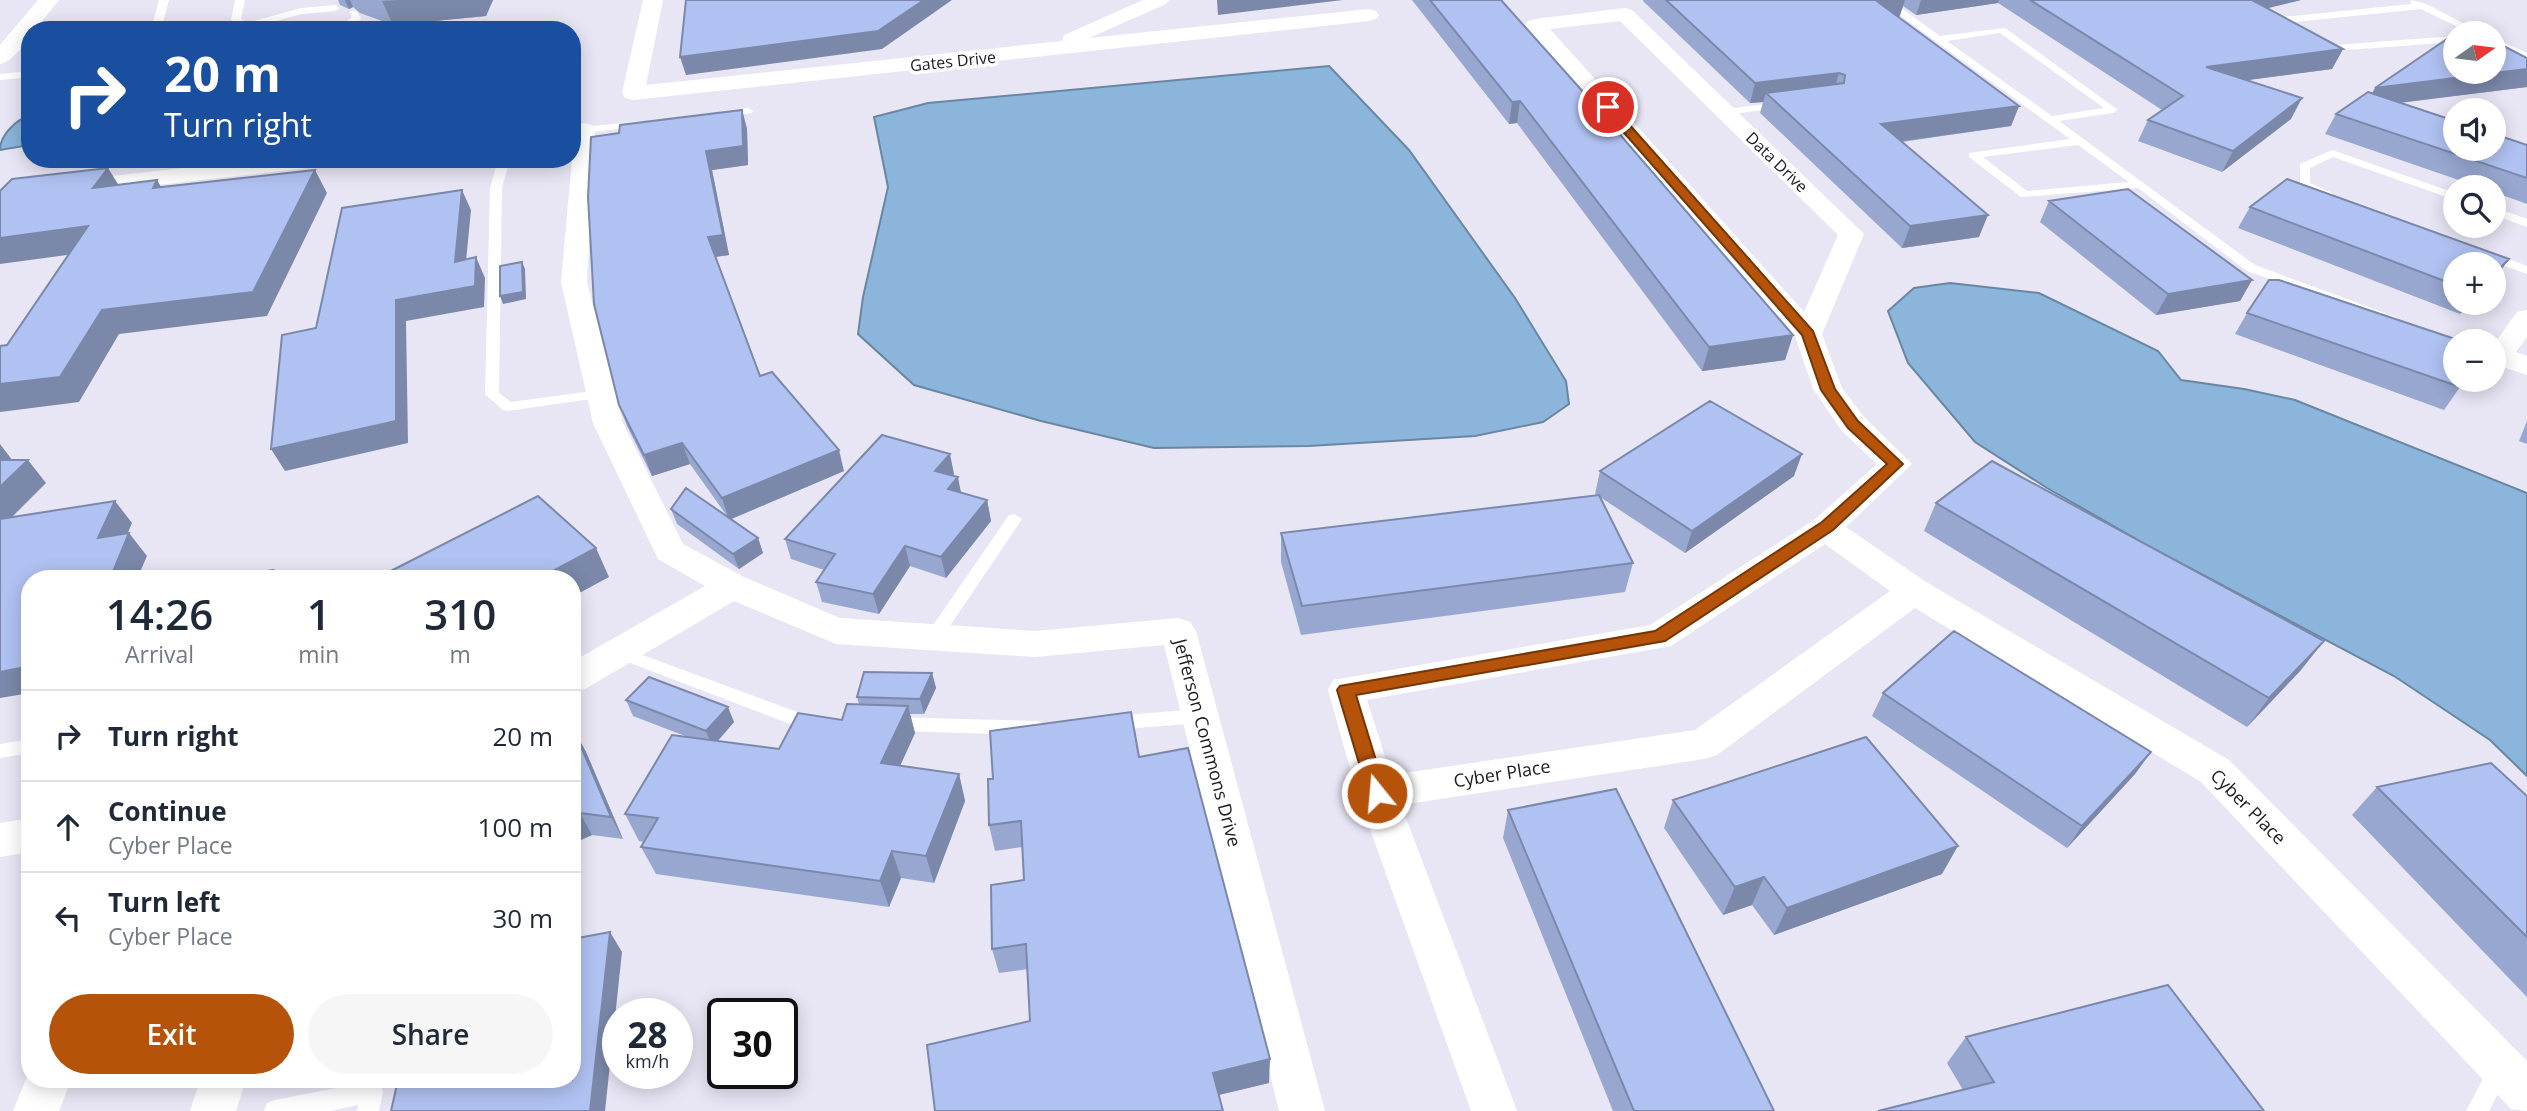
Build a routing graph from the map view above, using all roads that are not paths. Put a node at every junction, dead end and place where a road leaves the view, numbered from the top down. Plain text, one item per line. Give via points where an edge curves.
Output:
1 (49, 0) edge
2 (164, 0) edge
3 (240, 0) edge
4 (653, 0) edge
5 (1159, 0) edge
6 (1884, 0) edge
7 (2410, 0) edge
8 (2423, 6) junction
9 (335, 8) dead end
10 (353, 13) dead end
11 (1369, 16) dead end
12 (31, 21) edge
13 (158, 21) edge
14 (238, 21) edge
15 (270, 21) edge
16 (354, 21) edge
17 (2453, 21) edge
18 (21, 33) edge
19 (1938, 39) junction
20 (2443, 41) edge
21 (2506, 47) edge
22 (1042, 52) junction
23 (2527, 57) edge
24 (0, 58) edge
25 (21, 75) edge
26 (0, 77) edge
27 (1793, 104) edge
28 (748, 111) dead end
29 (1726, 112) junction
30 (706, 116) edge
31 (2050, 119) junction
32 (652, 122) edge
33 (581, 131) edge
34 (2081, 141) junction
35 (246, 168) edge
36 (502, 168) edge
37 (577, 168) edge
38 (2140, 184) junction
39 (2443, 193) edge
40 (0, 196) edge
41 (2342, 200) edge
42 (2506, 215) edge
43 (2527, 223) edge
44 (2477, 251) edge
45 (2527, 270) edge
46 (2527, 318) edge
47 (2405, 323) edge
48 (1808, 334) junction
49 (2506, 343) edge
50 (2506, 359) edge
51 (2527, 366) edge
52 (600, 394) junction
53 (1014, 519) dead end
54 (1828, 526) junction
55 (732, 586) junction
56 (1914, 591) junction
57 (933, 638) junction
58 (618, 652) junction
59 (581, 674) edge
60 (1200, 716) junction
61 (826, 721) edge
62 (878, 723) edge
63 (1093, 725) edge
64 (1054, 728) edge
65 (21, 748) edge
66 (0, 751) edge
67 (1377, 793) junction
68 (21, 836) edge
69 (0, 840) edge
70 (2514, 1080) edge
71 (45, 1088) edge
72 (220, 1088) edge
73 (36, 1111) edge
74 (213, 1111) edge
75 (275, 1111) edge
76 (368, 1111) edge
77 (1302, 1111) edge
78 (1494, 1111) edge
79 (2477, 1111) edge

1 - 12 street
2 - 13 lane
3 - 14 lane
4 - 22 street, Gates Drive via 633,93
5 - 22 street
6 - 19 lane
7 - 8 lane
8 - 17 lane
8 - 20 lane via 2284,20 2333,48
9 - 15 lane via 301,11
10 - 16 lane
11 - 22 street, Gates Drive
18 - 24 street
19 - 31 lane
19 - 31 lane via 2002,30 2113,110
21 - 23 lane
25 - 26 lane
27 - 29 lane
28 - 30 lane
29 - 48 street, Data Drive via 1851,234
29 - 48 street, Data Drive via 1625,14 1535,25
31 - 34 lane
32 - 33 lane
34 - 38 lane
34 - 38 lane via 1973,155 2025,195
35 - 40 street
36 - 52 lane via 496,188 492,394 508,407
37 - 52 street, Jefferson Commons Drive via 574,282
38 - 47 lane via 2251,268
39 - 41 lane via 2332,153 2305,166 2304,186
42 - 43 lane
44 - 45 lane
46 - 49 street
48 - 54 street via 1828,390 1853,424 1896,464
50 - 51 street
52 - 55 street, Jefferson Commons Drive via 608,423 670,551
53 - 57 lane
54 - 56 street, Cyber Place via 1825,528
54 - 67 street via 1659,637 1346,690
55 - 57 street, Jefferson Commons Drive via 836,631
55 - 58 street
56 - 67 street, Cyber Place via 1704,744
56 - 70 street, Cyber Place via 2215,771
57 - 60 street, Jefferson Commons Drive via 1035,644 1178,631
58 - 59 street
58 - 61 lane via 799,720
60 - 63 lane
60 - 77 street, Jefferson Commons Drive
62 - 64 lane
65 - 66 lane
67 - 78 street
68 - 69 street
70 - 79 lane
71 - 73 street
72 - 74 street
75 - 76 lane via 372,1092

